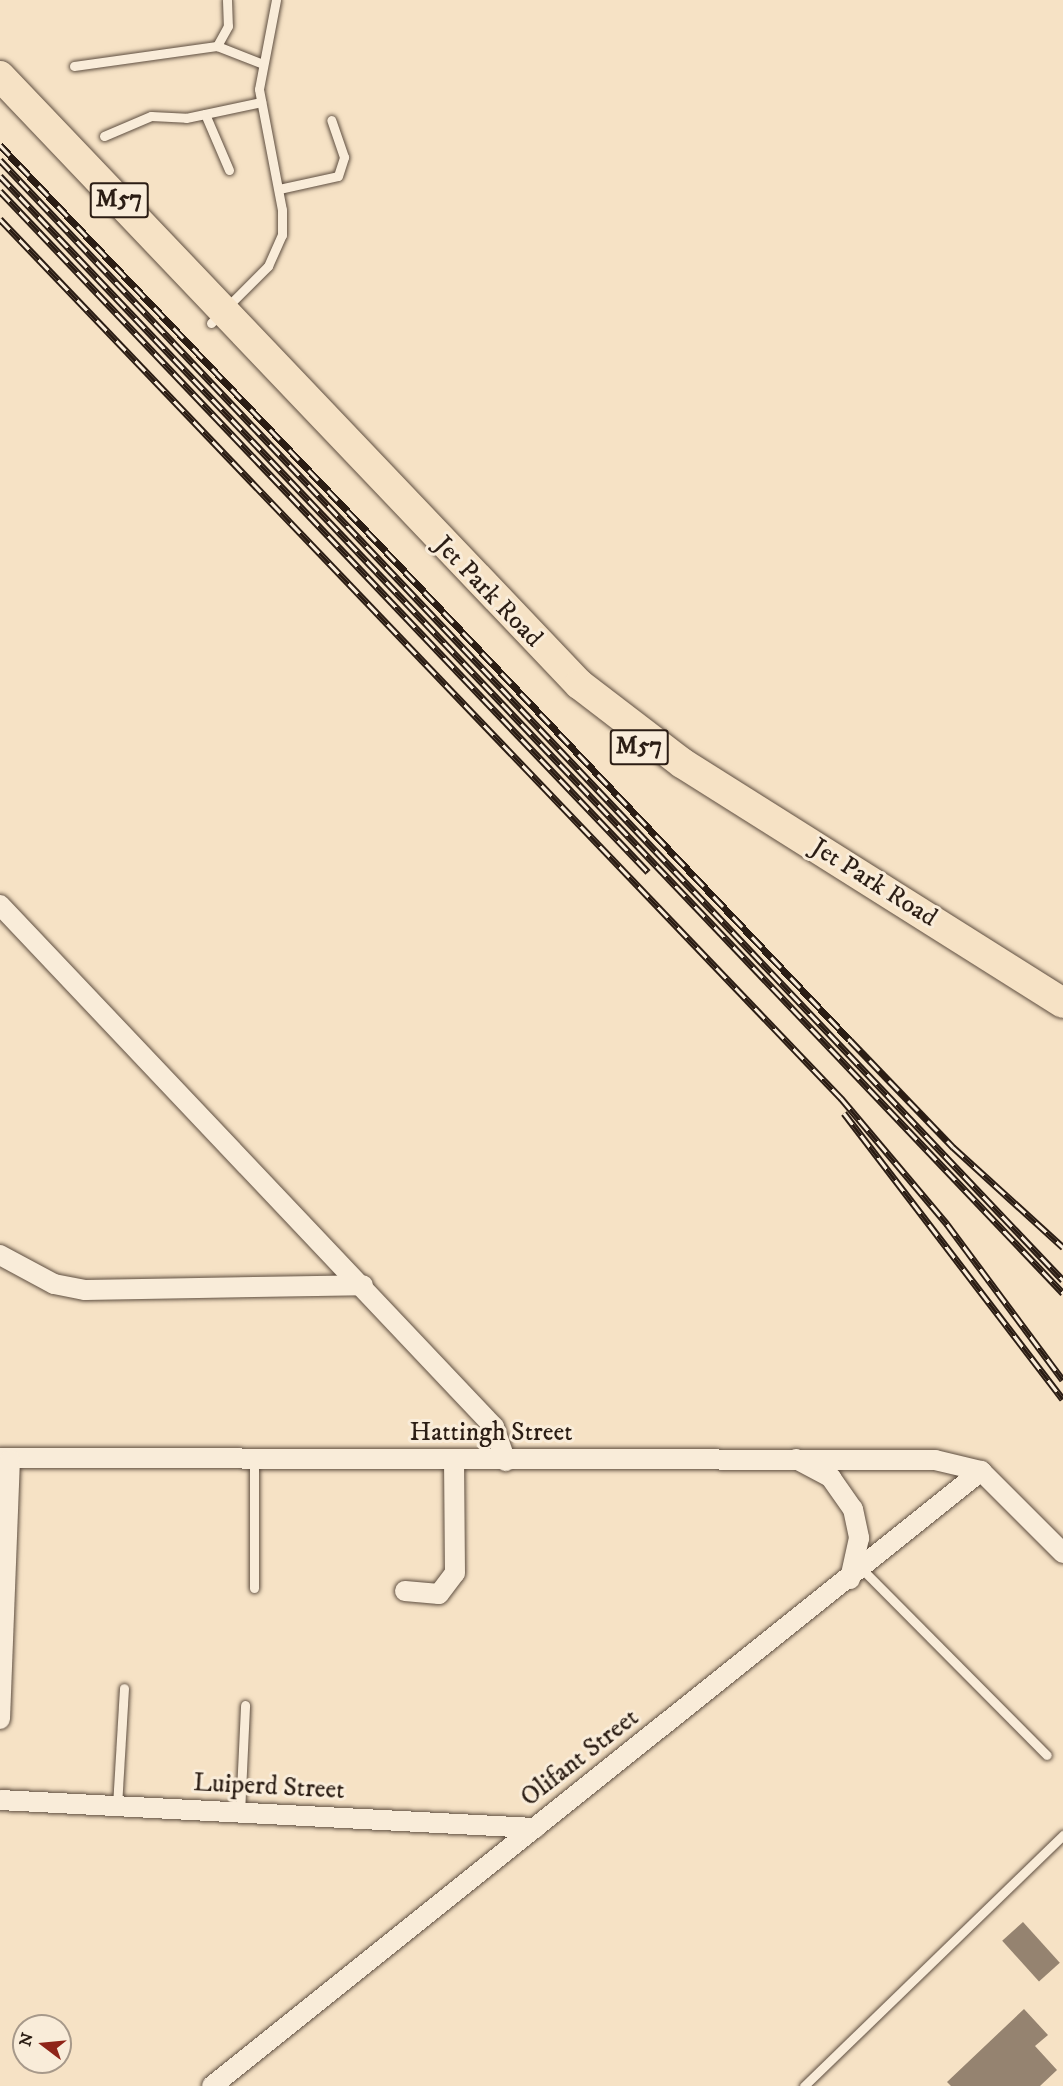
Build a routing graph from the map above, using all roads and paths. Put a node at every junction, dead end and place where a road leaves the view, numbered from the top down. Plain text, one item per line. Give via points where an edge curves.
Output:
1 (227, 0) edge
2 (276, 0) edge
3 (217, 46) junction
4 (263, 64) junction
5 (74, 66) dead end
6 (0, 76) edge
7 (0, 96) edge
8 (261, 102) junction
9 (205, 114) junction
10 (332, 120) dead end
11 (104, 136) dead end
12 (228, 170) dead end
13 (279, 189) junction
14 (218, 316) junction
15 (0, 905) edge
16 (1063, 1003) edge
17 (1063, 1024) edge
18 (0, 1255) edge
19 (363, 1285) junction
20 (788, 1456) junction
21 (5, 1459) edge
22 (254, 1460) junction
23 (454, 1460) junction
24 (506, 1461) junction
25 (981, 1471) junction
26 (1063, 1553) edge
27 (856, 1574) junction
28 (254, 1588) dead end
29 (405, 1591) dead end
30 (2, 1620) edge
31 (124, 1688) dead end
32 (245, 1705) dead end
33 (0, 1719) edge
34 (1047, 1755) dead end
35 (0, 1800) edge
36 (117, 1806) junction
37 (240, 1813) junction
38 (535, 1828) junction
39 (1063, 1835) edge
40 (212, 2086) edge
41 (804, 2086) edge

1 - 3 lane via 228,26
2 - 4 lane
3 - 4 lane
3 - 5 lane
4 - 8 lane
6 - 14 main road, Jet Park Road / M57
7 - 14 main road, Jet Park Road / M57
8 - 9 lane
8 - 13 lane
9 - 11 lane via 151,116
9 - 12 lane
10 - 13 lane via 344,157 338,176
13 - 14 lane via 283,223 274,257
14 - 16 main road, Jet Park Road / M57 via 599,701 682,763
14 - 17 main road, Jet Park Road / M57 via 540,662 611,727 700,790 997,974
15 - 19 street
18 - 19 street via 54,1284 85,1290
19 - 24 street via 498,1431
20 - 24 street, Hattingh Street
20 - 25 street, Hattingh Street via 935,1460
20 - 27 street via 831,1478 854,1509 859,1538
21 - 22 street, Hattingh Street
21 - 30 street
22 - 23 street, Hattingh Street
22 - 28 lane
23 - 24 street, Hattingh Street
23 - 29 street via 455,1573 439,1594
25 - 26 street
25 - 27 street, Olifant Street
27 - 34 lane
27 - 38 street, Olifant Street
30 - 33 street
31 - 36 lane
32 - 37 lane
35 - 36 street, Luiperd Street
36 - 37 street, Luiperd Street
37 - 38 street, Luiperd Street
38 - 40 street, Olifant Street
39 - 41 lane

